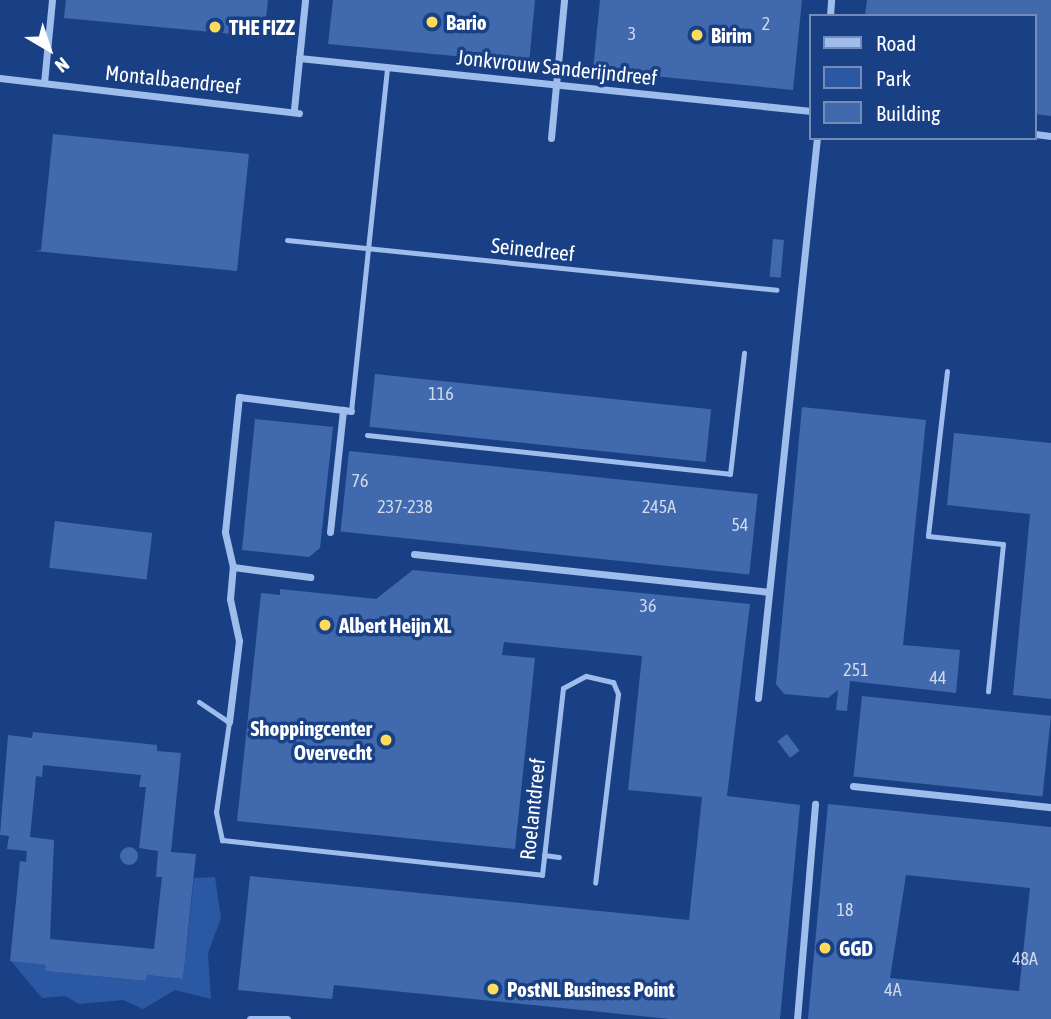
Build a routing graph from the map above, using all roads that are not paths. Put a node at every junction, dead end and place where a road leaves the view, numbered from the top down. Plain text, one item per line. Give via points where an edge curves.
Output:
1 (52, 0) edge
2 (305, 0) edge
3 (564, 0) edge
4 (299, 58) junction
5 (387, 67) junction
6 (0, 78) edge
7 (44, 83) junction
8 (555, 84) junction
9 (810, 111) edge
10 (551, 138) dead end
11 (817, 140) edge
12 (287, 240) dead end
13 (368, 248) junction
14 (776, 290) dead end
15 (744, 353) dead end
16 (947, 371) dead end
17 (347, 410) junction
18 (368, 435) dead end
19 (330, 532) dead end
20 (414, 554) dead end
21 (233, 567) junction
22 (310, 577) dead end
23 (769, 592) junction
24 (988, 691) dead end
25 (758, 698) dead end
26 (199, 702) dead end
27 (229, 722) junction
28 (853, 786) dead end
29 (816, 804) dead end
30 (1051, 807) edge
31 (544, 855) junction
32 (559, 857) dead end
33 (595, 883) dead end
34 (250, 1019) edge
35 (286, 1019) edge
36 (797, 1019) edge

1 - 7 street
2 - 4 street
3 - 8 street
4 - 5 street, Jonkvrouw Sanderijndreef
4 - 7 street, Montalbaendreef via 296,111
5 - 8 street, Jonkvrouw Sanderijndreef
5 - 13 lane
6 - 7 street, Montalbaendreef
8 - 9 street, Jonkvrouw Sanderijndreef
8 - 10 street
11 - 23 street
12 - 13 lane, Seinedreef
13 - 14 lane, Seinedreef
13 - 17 lane
15 - 18 lane via 730,474
16 - 24 lane via 928,536 1003,544
17 - 19 street
17 - 21 street, Roelantdreef via 239,397 225,532
20 - 23 street
21 - 22 street
21 - 27 street, Roelantdreef via 230,599 239,641
23 - 25 street
26 - 27 lane
27 - 31 lane, Roelantdreef via 216,812 222,840 542,875
28 - 30 street
29 - 36 street
31 - 32 lane
31 - 33 lane, Roelantdreef via 563,688 573,679 599,677 613,682 618,694
34 - 35 street

